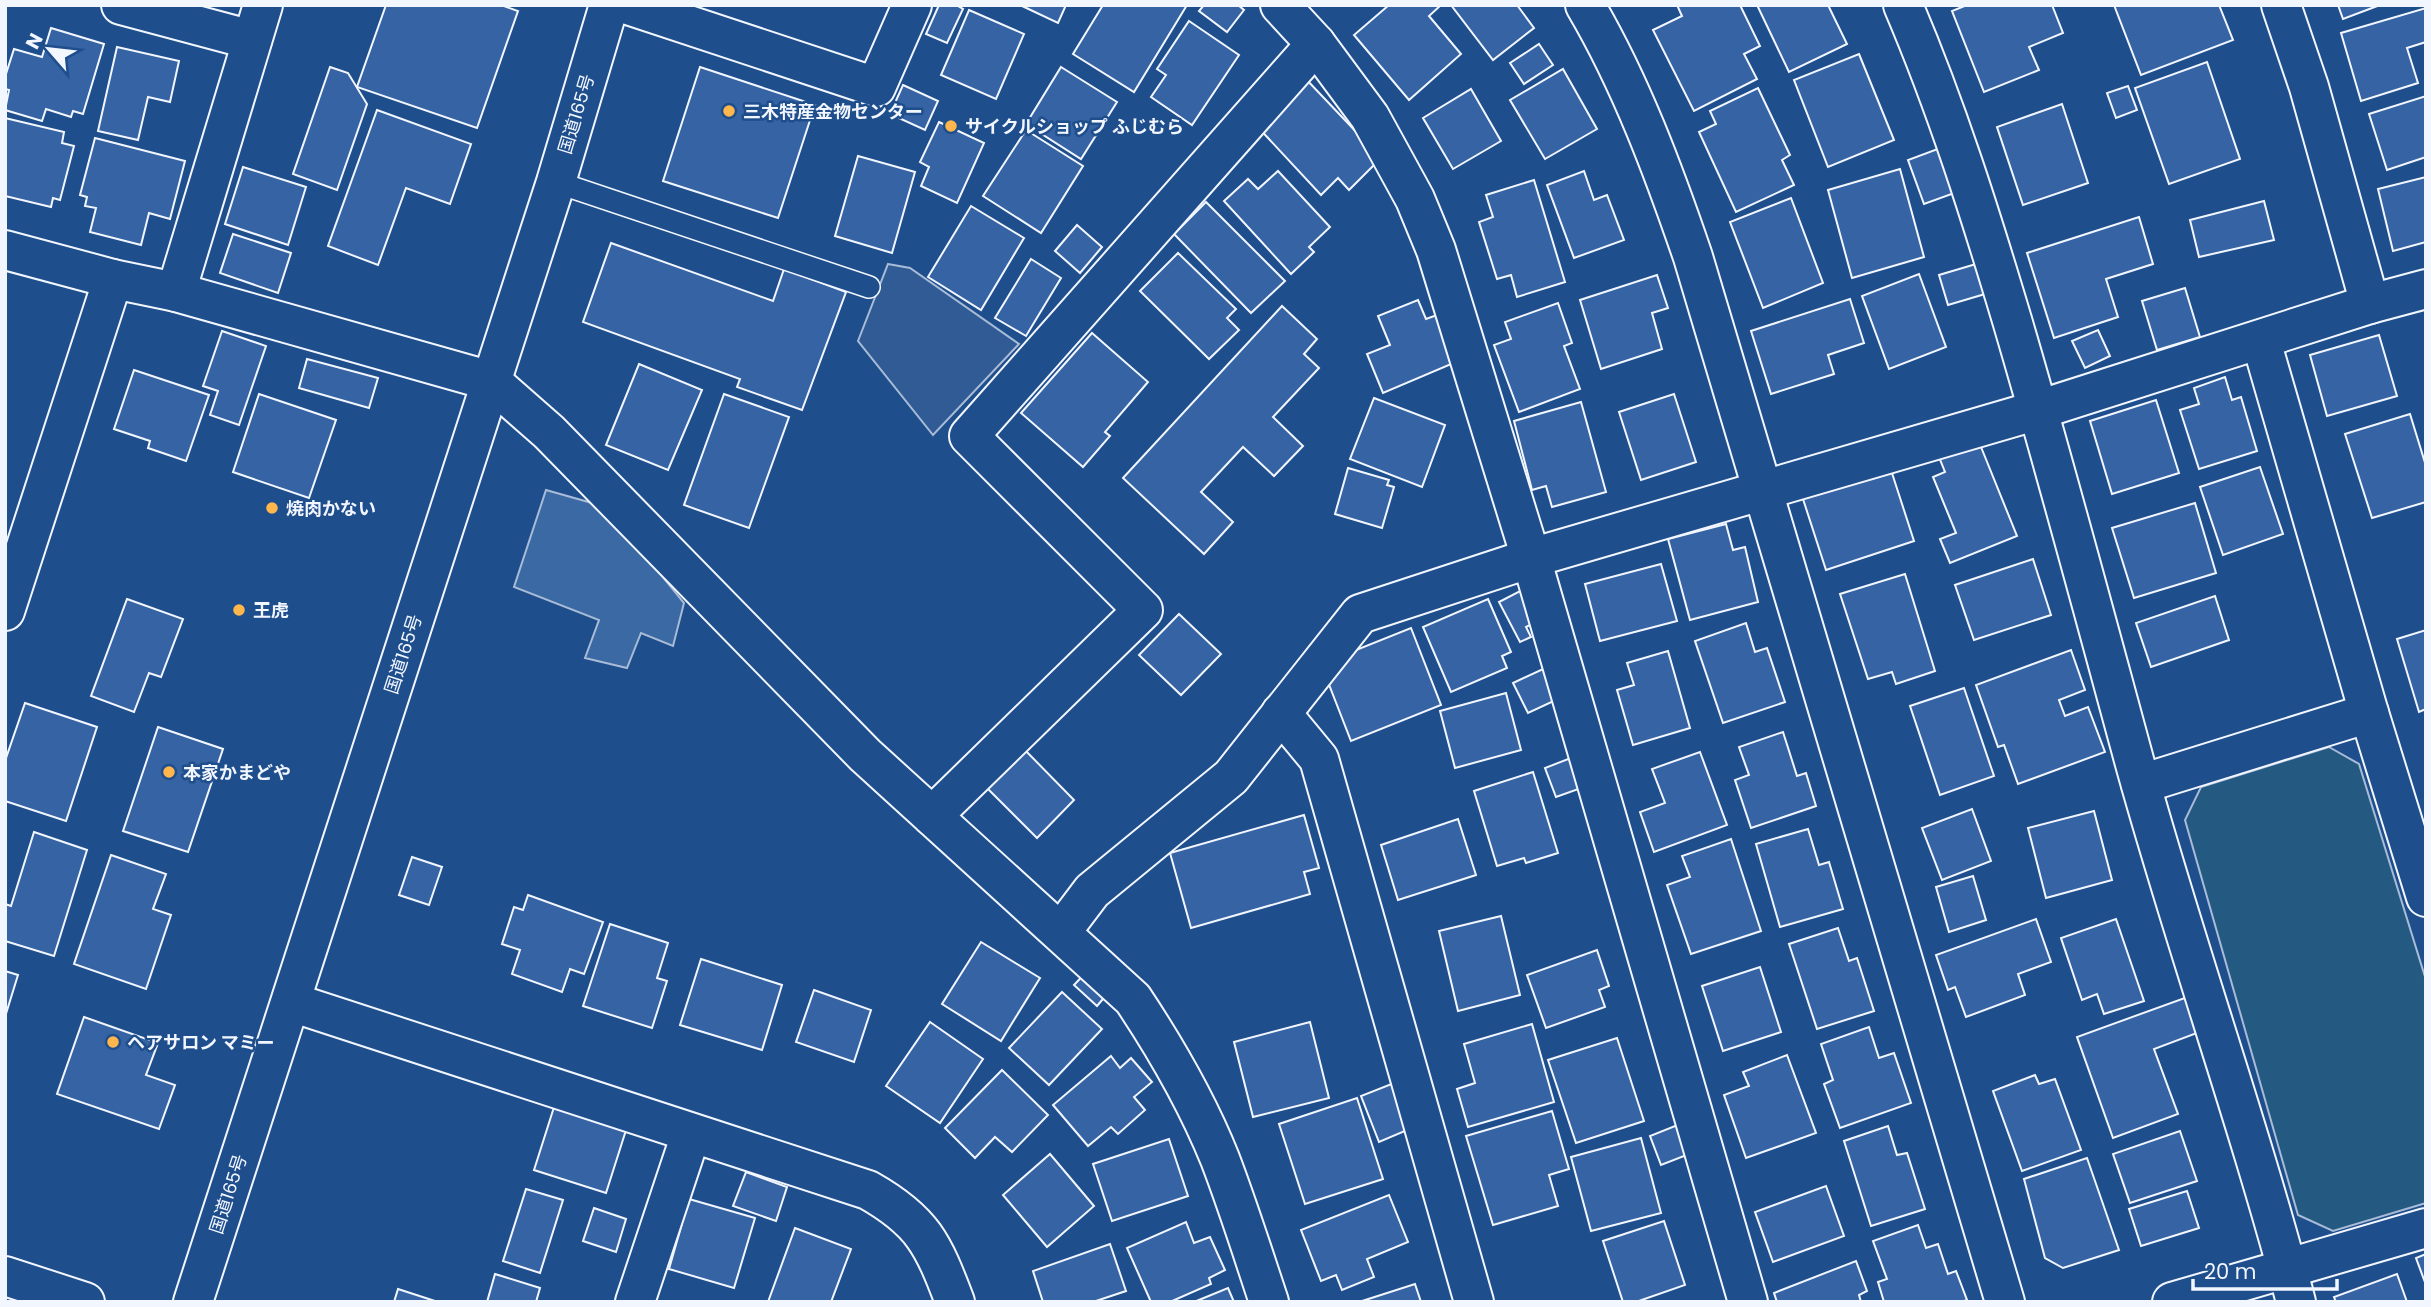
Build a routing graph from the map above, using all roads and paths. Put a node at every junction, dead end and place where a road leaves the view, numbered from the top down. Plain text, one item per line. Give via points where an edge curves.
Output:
1 (121, 5) edge
2 (609, 5) edge
3 (628, 5) edge
4 (912, 5) edge
5 (1280, 5) edge
6 (1585, 5) edge
7 (1903, 5) edge
8 (2281, 5) edge
9 (258, 23) edge
10 (1316, 44) junction
11 (555, 182) junction
12 (5, 250) edge
13 (113, 279) junction
14 (869, 287) dead end
15 (2426, 289) edge
16 (176, 292) junction
17 (2370, 304) junction
18 (2261, 341) junction
19 (491, 381) junction
20 (2038, 410) junction
21 (1761, 491) junction
22 (1531, 558) junction
23 (5, 611) edge
24 (1281, 713) junction
25 (2369, 713) junction
26 (2141, 784) junction
27 (932, 816) junction
28 (2426, 897) edge
29 (1061, 932) junction
30 (291, 1002) junction
31 (691, 1134) junction
32 (2426, 1228) edge
33 (5, 1276) edge
34 (2292, 1285) edge
35 (85, 1302) edge
36 (193, 1302) edge
37 (635, 1302) edge
38 (954, 1302) edge
39 (1269, 1302) edge
40 (1474, 1302) edge
41 (1748, 1302) edge
42 (2005, 1302) edge
43 (2172, 1302) edge

1 - 9 main road
2 - 11 main road, 国道165号
3 - 4 main road via 876,87
5 - 10 main road
6 - 21 main road via 1668,186
7 - 20 main road via 1956,140
8 - 17 main road
9 - 16 main road
10 - 22 main road via 1370,117 1415,199 1436,250
10 - 27 main road via 969,436 1143,610
11 - 14 lane
11 - 19 main road, 国道165号
12 - 13 main road
13 - 16 main road
13 - 23 main road
15 - 17 main road
16 - 19 main road
17 - 18 main road
18 - 20 main road
18 - 25 main road
19 - 27 main road via 549,432 865,755
19 - 30 main road, 国道165号
20 - 21 main road
20 - 26 main road
21 - 22 main road
21 - 42 main road
22 - 24 main road via 1360,614
22 - 41 main road
24 - 29 main road via 1231,777 1092,891
24 - 40 main road via 1319,759
25 - 26 main road
25 - 28 main road
26 - 34 main road
27 - 29 main road
29 - 39 main road via 1133,999 1164,1046 1220,1160
30 - 31 main road
30 - 36 main road, 国道165号
31 - 37 main road
31 - 38 main road via 867,1189 893,1204 930,1243
32 - 34 main road
33 - 35 main road
34 - 43 main road

